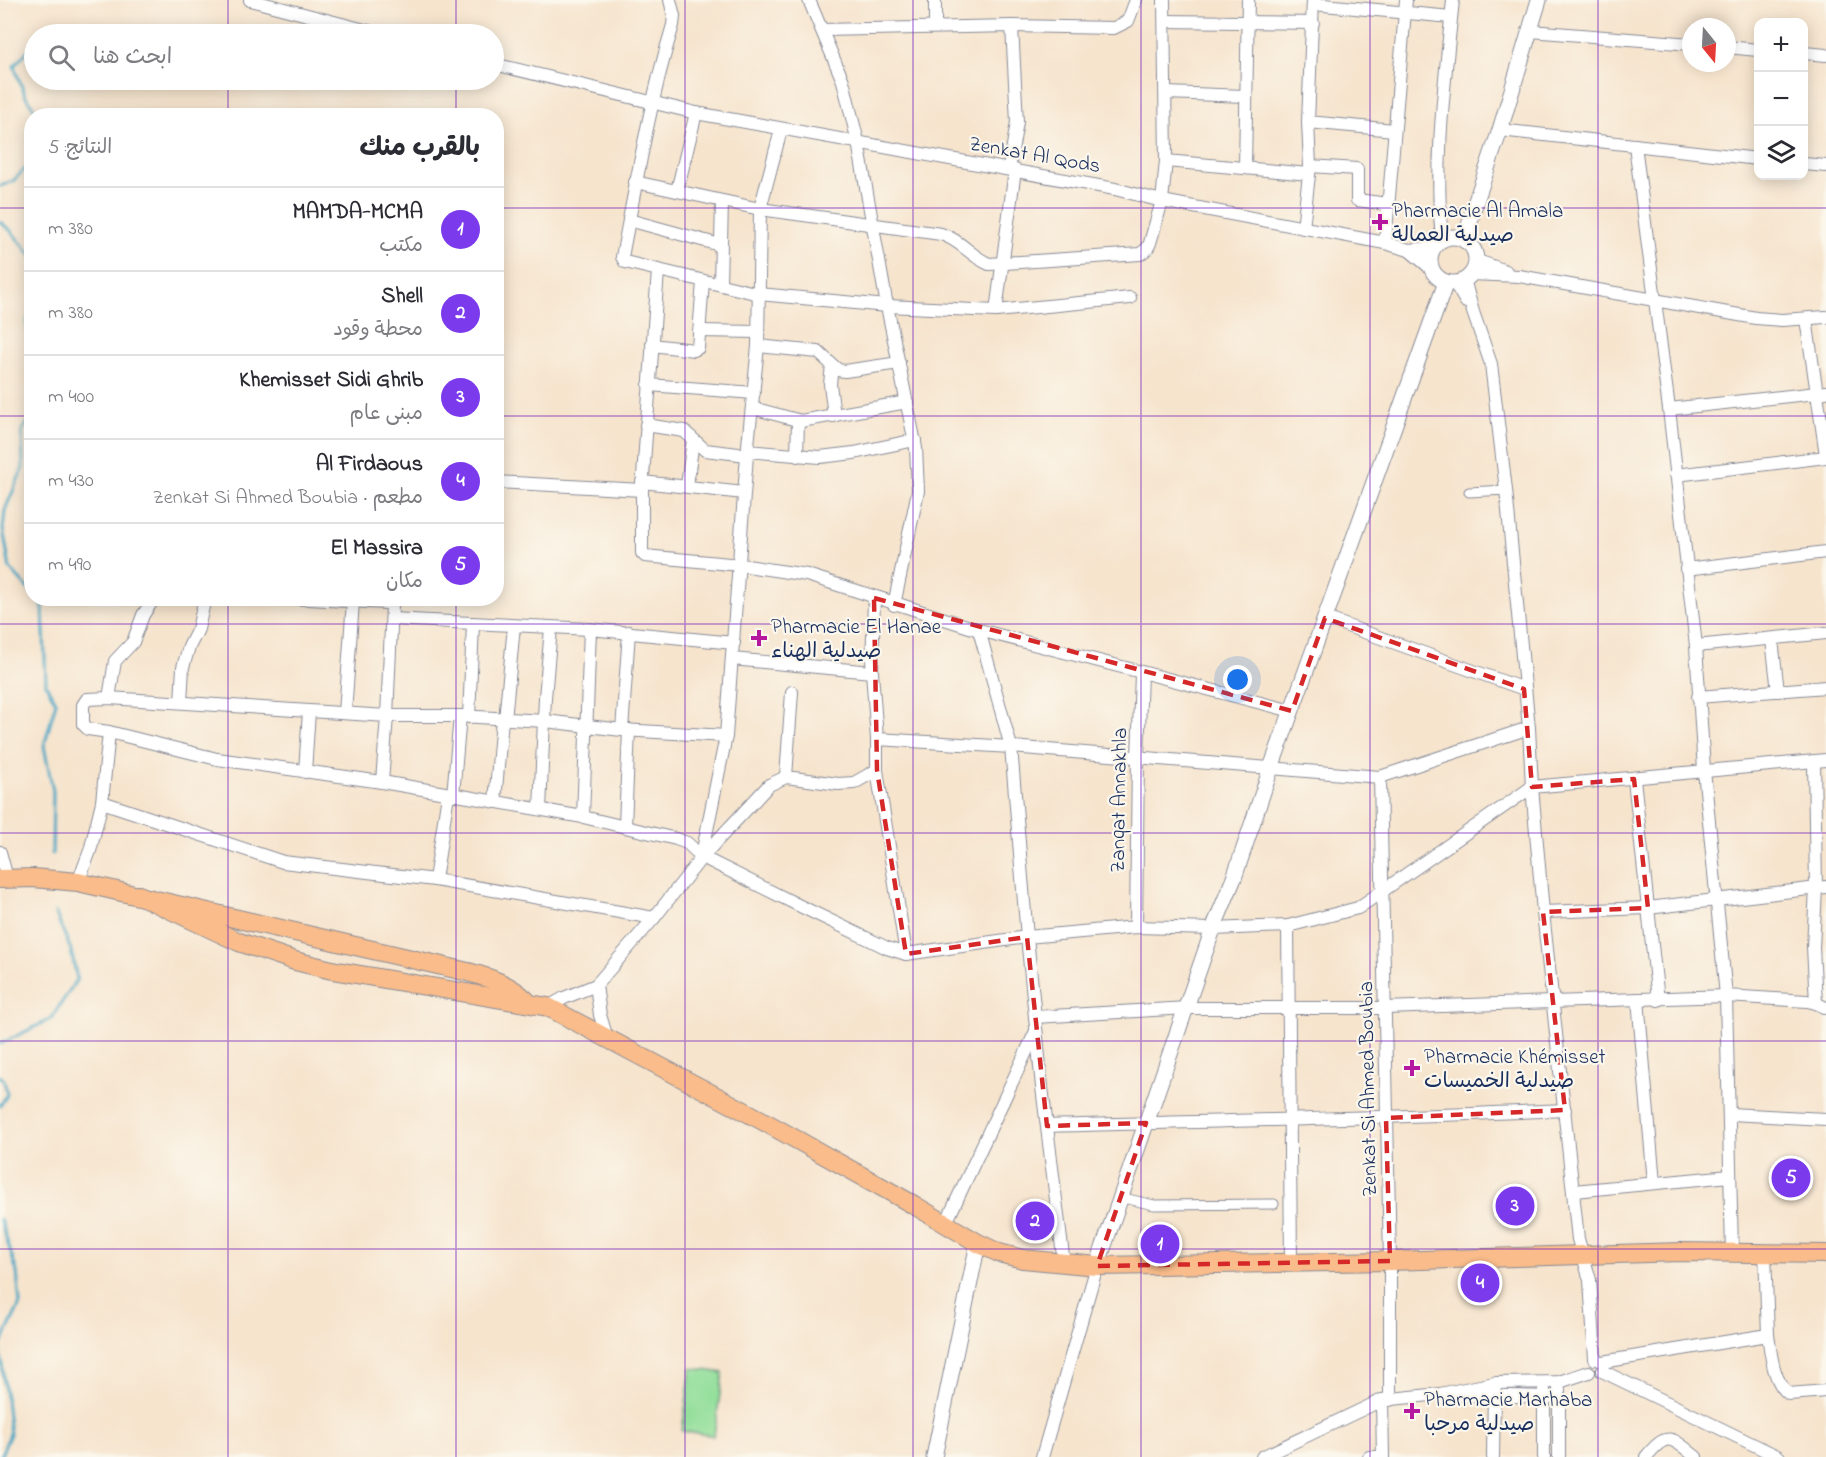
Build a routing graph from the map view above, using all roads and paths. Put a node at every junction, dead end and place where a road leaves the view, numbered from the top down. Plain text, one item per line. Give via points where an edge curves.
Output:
1 (250, 0) edge
2 (670, 0) edge
3 (809, 0) edge
4 (934, 0) edge
5 (1136, 0) edge
6 (1164, 0) edge
7 (1248, 0) edge
8 (1453, 0) edge
9 (1539, 0) edge
10 (1313, 2) edge
11 (1362, 4) edge
12 (1406, 6) edge
13 (1451, 17) junction
14 (1166, 21) junction
15 (1247, 23) junction
16 (1314, 23) junction
17 (342, 24) edge
18 (1012, 26) junction
19 (935, 27) junction
20 (822, 30) junction
21 (1530, 31) junction
22 (1682, 43) edge
23 (1736, 48) edge
24 (1754, 50) edge
25 (1808, 53) edge
26 (1826, 55) edge
27 (504, 66) edge
28 (1166, 93) junction
29 (1245, 96) junction
30 (652, 103) junction
31 (696, 113) junction
32 (1308, 122) junction
33 (782, 130) junction
34 (1394, 130) junction
35 (1500, 130) junction
36 (858, 142) junction
37 (1635, 145) junction
38 (1754, 159) edge
39 (1166, 161) junction
40 (1808, 164) edge
41 (1826, 166) edge
42 (1245, 168) junction
43 (1012, 170) junction
44 (1310, 170) junction
45 (635, 182) junction
46 (677, 191) junction
47 (1161, 201) junction
48 (722, 202) junction
49 (1388, 204) junction
50 (760, 209) junction
51 (629, 220) junction
52 (873, 224) junction
53 (1303, 228) junction
54 (1449, 242) junction
55 (1384, 243) junction
56 (720, 245) junction
57 (1409, 250) junction
58 (1002, 264) junction
59 (658, 271) junction
60 (1454, 275) junction
61 (703, 281) junction
62 (720, 284) junction
63 (759, 294) junction
64 (1130, 298) dead end
65 (1656, 301) junction
66 (887, 306) junction
67 (996, 311) junction
68 (1826, 317) edge
69 (1806, 319) junction
70 (699, 331) junction
71 (758, 332) junction
72 (652, 345) junction
73 (758, 346) junction
74 (899, 363) junction
75 (832, 365) junction
76 (649, 385) junction
77 (1822, 392) edge
78 (754, 393) junction
79 (907, 402) junction
80 (752, 408) junction
81 (1669, 409) junction
82 (834, 416) junction
83 (798, 421) junction
84 (646, 425) junction
85 (693, 440) junction
86 (915, 440) junction
87 (747, 453) junction
88 (797, 456) junction
89 (1826, 456) edge
90 (1676, 475) junction
91 (504, 482) edge
92 (642, 486) junction
93 (687, 486) junction
94 (1506, 490) junction
95 (1469, 492) dead end
96 (744, 493) junction
97 (1826, 552) edge
98 (740, 564) junction
99 (1686, 569) junction
100 (874, 598) junction
101 (894, 604) junction
102 (150, 606) edge
103 (203, 606) edge
104 (353, 606) edge
105 (392, 606) edge
106 (1325, 618) junction
107 (392, 619) junction
108 (473, 624) junction
109 (514, 626) junction
110 (551, 628) junction
111 (590, 629) junction
112 (979, 630) junction
113 (629, 632) junction
114 (1826, 633) edge
115 (1772, 640) junction
116 (734, 643) junction
117 (1696, 646) junction
118 (732, 659) junction
119 (872, 672) junction
120 (1141, 674) junction
121 (1826, 687) edge
122 (1524, 689) junction
123 (792, 692) dead end
124 (1778, 692) junction
125 (1698, 697) junction
126 (109, 698) junction
127 (181, 702) junction
128 (309, 711) junction
129 (1292, 711) junction
130 (345, 713) junction
131 (387, 716) junction
132 (464, 716) junction
133 (503, 719) junction
134 (545, 721) junction
135 (587, 725) junction
136 (1529, 728) junction
137 (626, 730) junction
138 (109, 732) junction
139 (726, 736) junction
140 (878, 739) junction
141 (1011, 747) junction
142 (1138, 757) junction
143 (1820, 761) edge
144 (1271, 768) junction
145 (877, 770) junction
146 (1704, 770) junction
147 (305, 772) junction
148 (786, 777) junction
149 (1380, 777) junction
150 (1634, 779) junction
151 (382, 782) junction
152 (1532, 788) junction
153 (451, 795) junction
154 (102, 802) junction
155 (495, 802) junction
156 (540, 809) junction
157 (583, 817) junction
158 (625, 826) junction
159 (0, 852) edge
160 (702, 857) junction
161 (3, 878) edge
162 (435, 880) junction
163 (78, 882) junction
164 (1821, 887) edge
165 (1382, 892) junction
166 (139, 895) junction
167 (1717, 899) junction
168 (1648, 908) junction
169 (1543, 912) junction
170 (654, 918) junction
171 (1288, 926) junction
172 (1136, 927) junction
173 (1213, 929) junction
174 (1027, 937) junction
175 (906, 954) junction
176 (596, 985) junction
177 (1726, 996) junction
178 (1638, 999) junction
179 (1658, 1000) junction
180 (1553, 1002) junction
181 (529, 1003) junction
182 (1821, 1005) edge
183 (548, 1007) junction
184 (1187, 1008) junction
185 (1288, 1008) junction
186 (1385, 1008) junction
187 (1035, 1017) junction
188 (1036, 1030) junction
189 (607, 1038) junction
190 (1565, 1110) junction
191 (1730, 1114) junction
192 (1386, 1118) junction
193 (1291, 1119) junction
194 (1826, 1119) edge
195 (1146, 1123) junction
196 (1047, 1126) junction
197 (1730, 1176) junction
198 (1654, 1183) junction
199 (1574, 1191) junction
200 (1119, 1197) junction
201 (1274, 1204) dead end
202 (946, 1223) junction
203 (978, 1243) junction
204 (1732, 1252) junction
205 (1765, 1252) junction
206 (1581, 1254) junction
207 (1826, 1254) edge
208 (1390, 1261) junction
209 (1291, 1262) junction
210 (1064, 1264) junction
211 (1097, 1266) junction
212 (1768, 1335) junction
213 (1600, 1364) junction
214 (1544, 1382) junction
215 (1559, 1382) junction
216 (1495, 1383) junction
217 (1826, 1391) edge
218 (1440, 1394) junction
219 (1494, 1397) junction
220 (1543, 1397) junction
221 (1559, 1397) junction
222 (1386, 1400) junction
223 (1275, 1454) edge
224 (934, 1457) edge
225 (1042, 1457) edge
226 (1262, 1457) edge
227 (1369, 1457) edge
228 (1383, 1457) edge
229 (1493, 1457) edge
230 (1544, 1457) edge
231 (1559, 1457) edge
232 (1646, 1457) edge
233 (1696, 1457) edge
234 (1779, 1457) edge

1 - 17 street
2 - 30 street via 673,25
3 - 20 street
4 - 19 street
5 - 18 street via 1128,21 1114,27
6 - 14 street
7 - 15 street
8 - 13 street
9 - 21 street
10 - 11 street
10 - 16 street
11 - 12 street
12 - 13 street
12 - 34 street
13 - 54 street via 1440,136 1439,213
14 - 15 street
14 - 28 street
15 - 16 street
15 - 29 street
16 - 32 street
18 - 19 street
18 - 43 street via 1017,122
19 - 20 street
20 - 36 street via 843,81
21 - 22 street
21 - 35 street
23 - 24 street
25 - 26 street
27 - 30 street, Zenkat Al Qods
28 - 29 street
28 - 39 street
29 - 42 street
30 - 31 street, Zenkat Al Qods
30 - 45 street
31 - 33 street, Zenkat Al Qods
31 - 46 street
32 - 34 street
32 - 44 street
33 - 36 street, Zenkat Al Qods
33 - 50 street
34 - 49 street
35 - 37 street
35 - 54 street via 1474,207
36 - 43 street, Zenkat Al Qods
36 - 52 street
37 - 38 street
37 - 65 street
39 - 42 street
39 - 47 street
40 - 41 street
42 - 44 street
43 - 47 street, Zenkat Al Qods
43 - 58 street
44 - 49 street via 1357,169 1357,200
44 - 53 street
45 - 46 street
45 - 51 street
46 - 48 street
47 - 53 street, Zenkat Al Qods
47 - 58 street via 1150,243 1140,254
48 - 50 street
48 - 56 street
49 - 55 street
50 - 52 street
50 - 63 street
51 - 56 street
51 - 59 street via 623,261
52 - 58 street via 951,237 977,259
52 - 66 street
53 - 55 street, Zenkat Al Qods
54 - 57 street
54 - 60 street via 1430,259
54 - 60 street via 1473,249
55 - 57 street, Zenkat Al Qods
56 - 62 street
57 - 60 street
58 - 67 street
59 - 61 street
59 - 72 street
60 - 65 street via 1519,276
60 - 94 street via 1473,312 1491,364
60 - 106 street via 1435,315
61 - 62 street
61 - 70 street
62 - 63 street
63 - 66 street
63 - 71 street
64 - 67 street
65 - 69 street via 1756,318
65 - 81 street
66 - 67 street
66 - 74 street
68 - 69 street
69 - 77 street
70 - 71 street
70 - 72 street via 696,350
71 - 73 street
72 - 76 street
73 - 75 street via 818,352
73 - 78 street
74 - 75 street via 845,371
74 - 79 street
75 - 82 street
76 - 78 street
76 - 84 street
77 - 81 street
77 - 89 street
78 - 80 street
79 - 82 street
79 - 86 street
80 - 83 street
80 - 87 street
81 - 90 street
82 - 83 street
83 - 88 street
84 - 85 street via 684,431
84 - 92 street
85 - 87 street via 705,450
85 - 93 street
86 - 88 street via 854,453
86 - 101 street via 918,491
87 - 88 street
87 - 96 street
89 - 90 street
90 - 99 street
91 - 92 street
92 - 93 street
92 - 98 street via 645,556
93 - 96 street
94 - 95 street
94 - 122 street
96 - 98 street
97 - 99 street
98 - 100 street via 807,575
98 - 116 street
99 - 117 street
100 - 101 street
100 - 119 street
101 - 112 street
102 - 126 street via 133,642 115,661
103 - 127 street via 183,666
104 - 130 street
105 - 107 street
106 - 122 street
106 - 129 street
107 - 108 street
107 - 131 street
108 - 109 street
108 - 132 street
109 - 110 street
109 - 133 street
110 - 111 street
110 - 134 street
111 - 113 street
111 - 135 street
112 - 120 street
112 - 141 street
113 - 116 street
113 - 137 street
114 - 115 street
115 - 117 street
115 - 124 street
116 - 118 street
117 - 125 street
118 - 119 street
118 - 139 street
119 - 140 street
120 - 129 street
120 - 142 street, Zanqat Annakhla
121 - 124 street
122 - 136 street
123 - 148 street
124 - 125 street
125 - 146 street
126 - 127 street
126 - 138 street via 84,701 82,720 88,729
127 - 128 street
128 - 130 street
128 - 147 street
129 - 144 street
130 - 131 street
131 - 132 street
131 - 151 street
132 - 133 street
132 - 153 street
133 - 134 street
133 - 155 street
134 - 135 street
134 - 156 street
135 - 137 street
135 - 157 street
136 - 149 street
136 - 152 street
137 - 139 street
137 - 158 street
138 - 147 street via 217,759
138 - 154 street
139 - 160 street
140 - 141 street
140 - 145 street
141 - 142 street
141 - 174 street
142 - 144 street
142 - 172 street, Zanqat Annakhla
143 - 146 street
143 - 164 street
144 - 149 street
144 - 173 street
145 - 148 street via 848,784
145 - 175 street
146 - 150 street
146 - 167 street
147 - 151 street
148 - 160 street via 769,785
149 - 165 street, Zenkat Si Ahmed Boubia
150 - 152 street
150 - 168 street
151 - 153 street
152 - 165 street
152 - 169 street
153 - 155 street
153 - 162 street
154 - 162 street via 283,862
154 - 163 street
155 - 156 street
156 - 157 street
157 - 158 street
158 - 160 street via 683,841
159 - 161 street
160 - 170 street
160 - 175 street
161 - 163 main road
162 - 170 street
163 - 166 main road
164 - 167 street
164 - 182 street via 1813,947
165 - 171 street via 1358,908
165 - 186 street, Zenkat Si Ahmed Boubia
166 - 181 main road via 239,942 295,961
166 - 181 main road via 495,979
167 - 168 street
167 - 177 street
168 - 169 street
168 - 179 street
169 - 180 street
170 - 176 street
171 - 173 street
171 - 185 street
172 - 173 street
172 - 174 street
173 - 184 street
174 - 175 street
174 - 187 street
176 - 183 street
176 - 189 street
177 - 179 street
177 - 182 street
177 - 191 street
178 - 179 street
178 - 180 street
178 - 198 street
180 - 186 street
180 - 190 street
181 - 183 main road
183 - 189 main road
184 - 185 street
184 - 187 street
184 - 195 street
185 - 186 street
185 - 193 street
186 - 192 street, Zenkat Si Ahmed Boubia
187 - 188 street
188 - 196 street
188 - 202 street
189 - 202 main road
190 - 192 street
190 - 199 street
191 - 194 street
191 - 197 street
192 - 193 street
192 - 208 street, Zenkat Si Ahmed Boubia
193 - 195 street
193 - 209 street
195 - 196 street
195 - 200 street
196 - 210 street
197 - 198 street
197 - 204 street
198 - 199 street
199 - 206 street
200 - 201 street via 1154,1205
200 - 211 street
202 - 203 main road
203 - 210 main road via 1023,1259
203 - 224 street
204 - 205 main road
204 - 206 main road
205 - 207 main road
205 - 212 street
206 - 208 main road
206 - 213 street via 1590,1280
208 - 209 main road
208 - 222 street, Zenkat Si Ahmed Boubia
209 - 211 main road
210 - 211 main road
211 - 225 street
212 - 213 street
212 - 217 street via 1784,1391
213 - 215 street via 1588,1362 1589,1372
213 - 234 street
214 - 215 street
214 - 216 street
214 - 220 street
215 - 221 street
216 - 218 street
216 - 219 street
218 - 219 street
218 - 222 street
219 - 220 street
219 - 229 street
220 - 221 street
220 - 230 street
221 - 231 street
222 - 223 street
222 - 228 street, Zenkat Si Ahmed Boubia
223 - 226 street
227 - 228 street
232 - 233 street via 1666,1439

